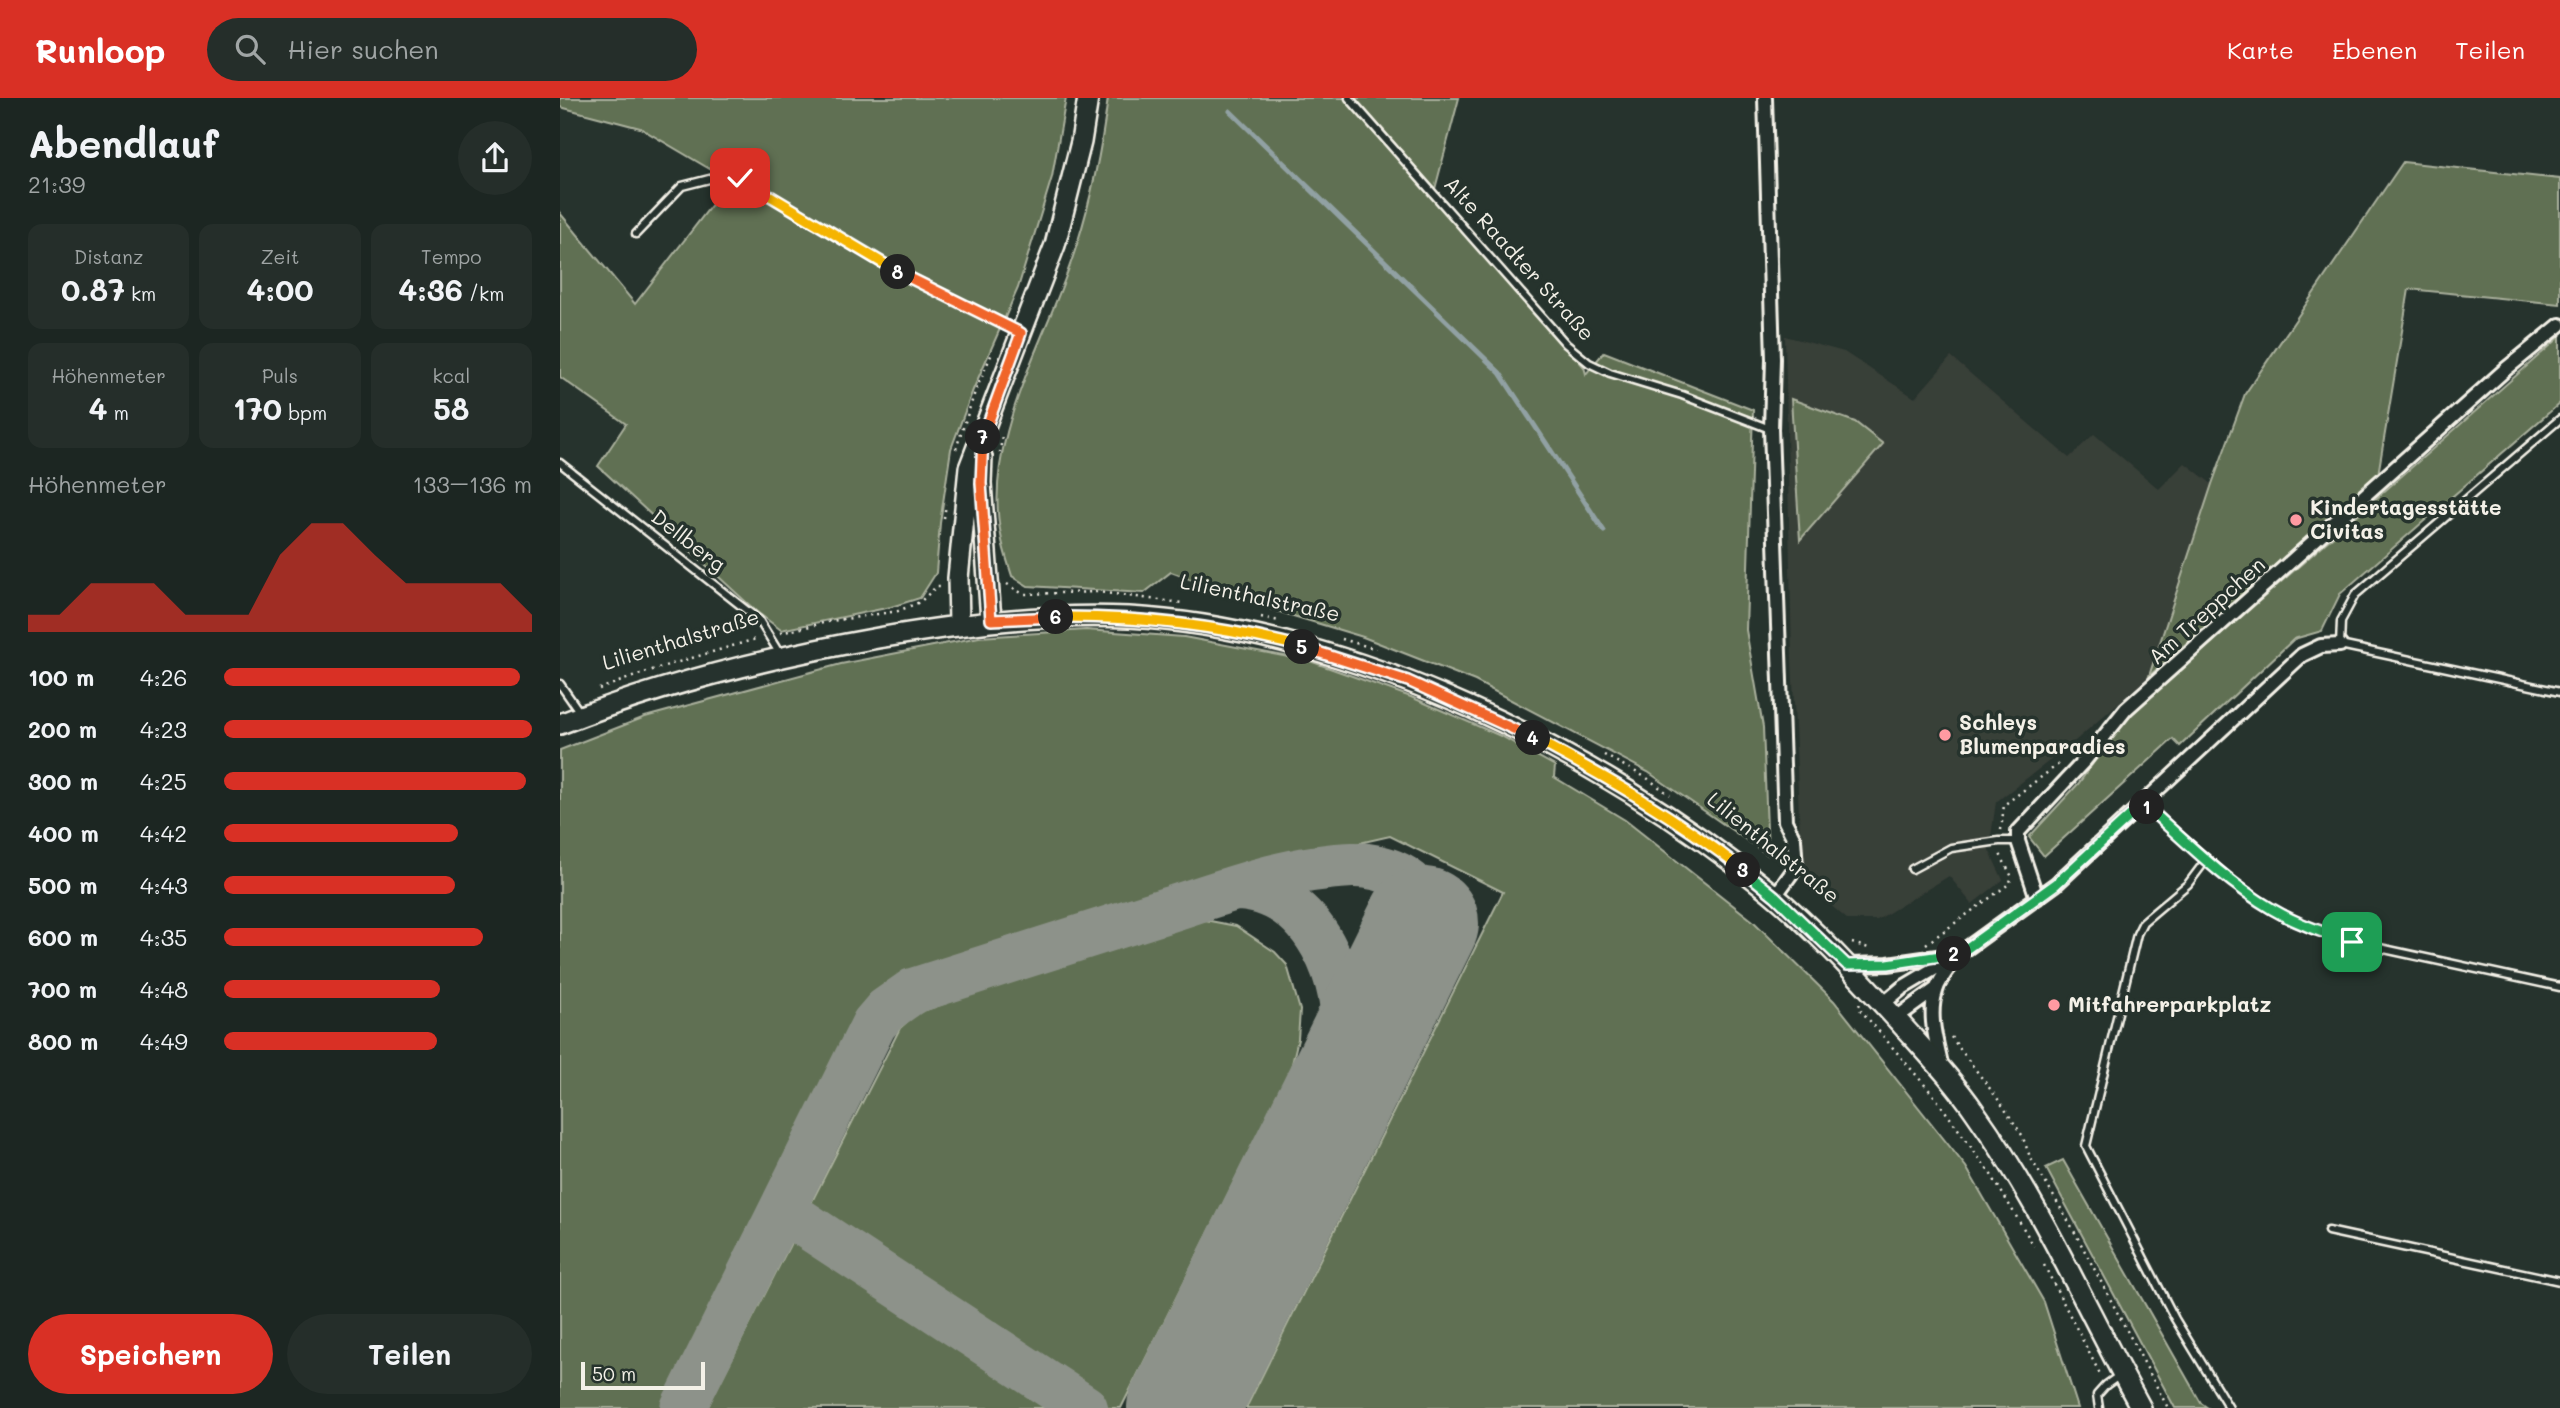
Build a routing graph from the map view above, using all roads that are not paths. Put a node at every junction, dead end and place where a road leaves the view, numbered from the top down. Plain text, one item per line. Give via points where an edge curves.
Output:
1 (1088, 98) edge
2 (1349, 98) edge
3 (1765, 98) edge
4 (636, 234) dead end
5 (2560, 326) edge
6 (1021, 333) junction
7 (2560, 419) edge
8 (1771, 429) junction
9 (992, 435) junction
10 (560, 463) edge
11 (991, 620) junction
12 (959, 624) junction
13 (2340, 645) junction
14 (782, 658) junction
15 (560, 684) edge
16 (2560, 692) edge
17 (577, 707) junction
18 (560, 724) edge
19 (2143, 804) junction
20 (2018, 841) junction
21 (2206, 860) junction
22 (1912, 869) dead end
23 (1775, 896) junction
24 (2037, 898) junction
25 (1959, 954) junction
26 (1847, 965) junction
27 (2560, 987) edge
28 (1936, 989) junction
29 (1884, 1004) junction
30 (1942, 1070) junction
31 (2328, 1231) dead end
32 (2560, 1281) edge
33 (2114, 1379) junction
34 (2099, 1408) edge
35 (2141, 1408) edge
36 (2229, 1408) edge

1 - 6 main road via 1055,245
2 - 8 lane, Alte Raadter Straße via 1566,344 1589,363
3 - 8 street
4 - 6 lane via 681,186 724,175 740,178 881,263
5 - 20 street, Am Treppchen via 2126,709 2018,832
6 - 9 main road
7 - 13 lane via 2355,595 2341,621
8 - 23 street via 1785,821 1794,839 1797,867
9 - 11 main road via 981,483
9 - 12 main road via 969,468
10 - 14 lane, Dellberg via 759,620
11 - 12 main road, Lilienthalstraße
11 - 23 main road, Lilienthalstraße via 1130,617 1194,624 1312,649 1408,681 1601,774 1724,855
12 - 14 main road, Lilienthalstraße
13 - 16 lane
13 - 19 street via 2321,646 2302,655
14 - 17 main road, Lilienthalstraße
15 - 17 lane
17 - 18 main road, Lilienthalstraße
19 - 21 lane
19 - 24 street
20 - 22 lane via 1951,848
20 - 24 street
21 - 27 lane via 2273,910 2312,929 2352,942
21 - 36 lane via 2188,884 2143,922 2137,934 2087,1146 2175,1319
23 - 26 main road, Lilienthalstraße
24 - 25 street
25 - 26 street
25 - 28 street
25 - 29 street
26 - 29 main road, Lilienthalstraße
28 - 29 street
28 - 30 street via 1932,1016
29 - 30 main road, Lilienthalstraße
30 - 33 main road, Lilienthalstraße via 2009,1164 2063,1259
31 - 32 lane
33 - 34 lane via 2097,1395
33 - 35 main road, Lilienthalstraße

